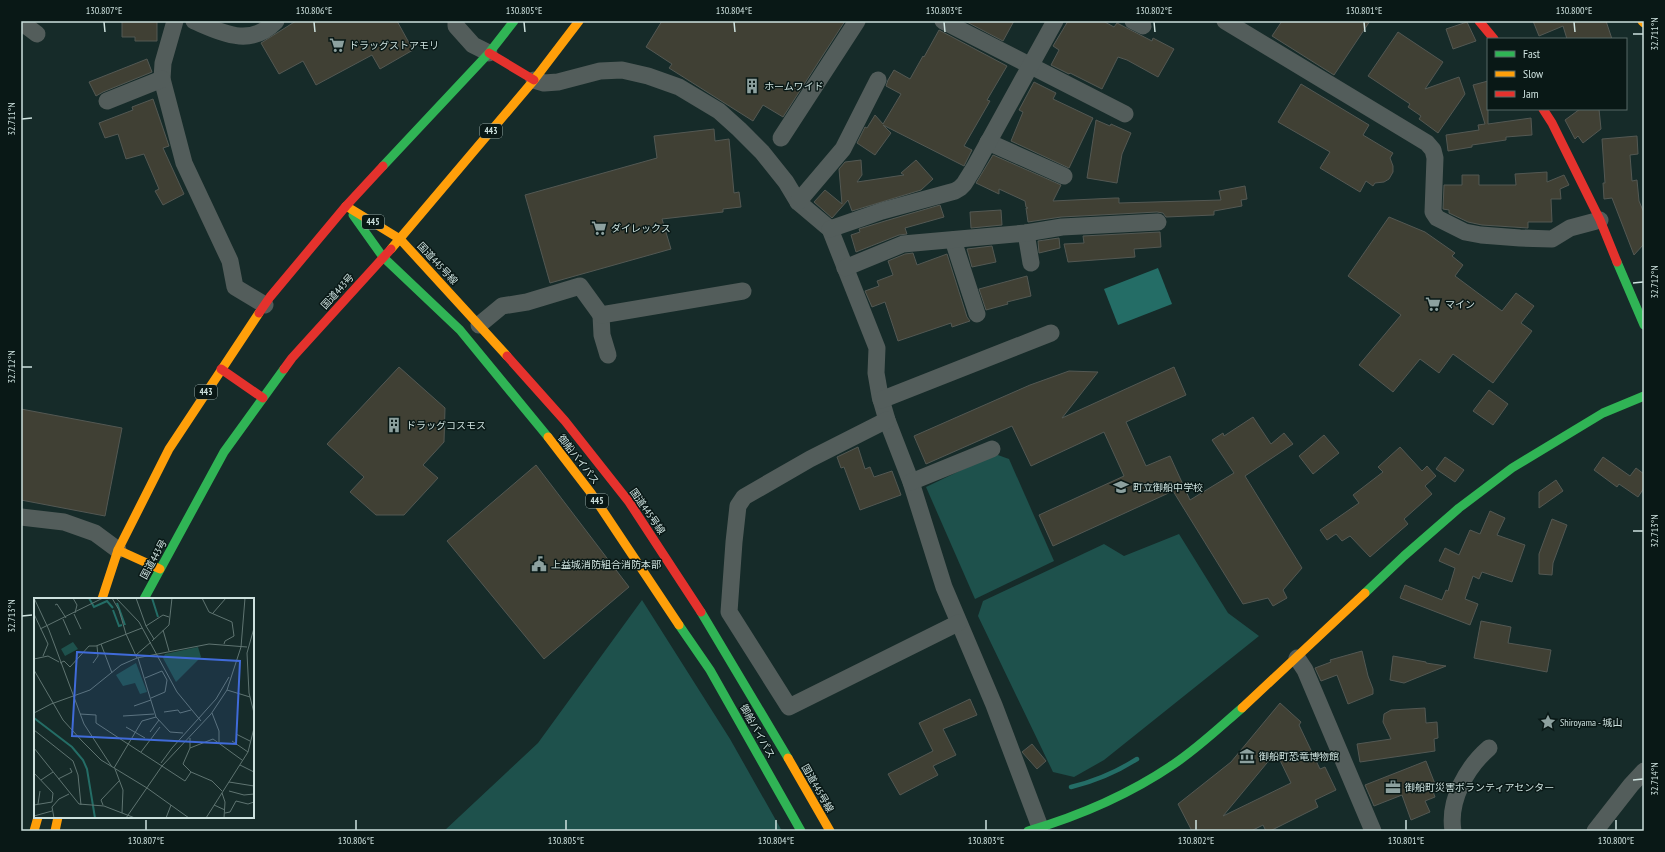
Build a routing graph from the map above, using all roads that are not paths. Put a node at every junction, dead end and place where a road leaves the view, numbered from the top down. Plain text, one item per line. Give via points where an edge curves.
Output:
1 (175, 21) edge
2 (194, 21) edge
3 (276, 21) edge
4 (456, 21) edge
5 (514, 21) edge
6 (579, 21) edge
7 (857, 21) edge
8 (943, 21) edge
9 (1055, 21) edge
10 (1225, 21) edge
11 (1479, 21) edge
12 (21, 22) edge
13 (37, 34) dead end
14 (1493, 38) edge
15 (489, 53) junction
16 (1030, 66) junction
17 (162, 79) junction
18 (534, 80) junction
19 (878, 80) dead end
20 (108, 101) dead end
21 (1544, 110) edge
22 (1125, 114) dead end
23 (781, 138) dead end
24 (988, 142) junction
25 (1064, 176) dead end
26 (798, 202) junction
27 (346, 206) junction
28 (1600, 220) junction
29 (1158, 222) dead end
30 (830, 229) junction
31 (1026, 233) junction
32 (400, 239) junction
33 (953, 240) junction
34 (383, 256) junction
35 (1031, 263) dead end
36 (845, 268) junction
37 (743, 291) dead end
38 (265, 305) junction
39 (977, 314) dead end
40 (601, 315) junction
41 (479, 324) junction
42 (1644, 325) edge
43 (1051, 333) dead end
44 (608, 355) dead end
45 (221, 369) junction
46 (1644, 396) edge
47 (263, 398) junction
48 (881, 400) junction
49 (887, 420) junction
50 (992, 449) dead end
51 (911, 482) junction
52 (21, 518) edge
53 (118, 550) junction
54 (160, 569) junction
55 (102, 598) edge
56 (145, 598) edge
57 (730, 612) junction
58 (958, 623) junction
59 (711, 626) junction
60 (1297, 658) junction
61 (1489, 748) dead end
62 (1644, 771) edge
63 (38, 818) edge
64 (58, 818) edge
65 (1043, 828) edge
66 (34, 831) edge
67 (55, 831) edge
68 (801, 831) edge
69 (830, 831) edge
70 (1373, 831) edge
71 (1453, 831) edge
72 (1595, 831) edge

1 - 17 street via 163,63
2 - 3 street via 238,37 269,28
4 - 15 street via 456,26 473,45
5 - 15 main road, 443
6 - 18 main road, 国道443号 / 443
7 - 23 street
8 - 16 street
9 - 16 street
10 - 28 street via 1427,143 1435,158 1433,212 1437,218 1464,232 1552,239 1570,228
11 - 14 main road
12 - 13 street
15 - 18 main road
15 - 27 main road, 443
16 - 22 street
16 - 24 street
17 - 20 street
17 - 38 street via 184,163 230,261 235,287
18 - 26 street via 544,83 558,82 600,71 622,70 679,86 719,112 762,152
18 - 32 main road, 国道443号 / 443
19 - 26 street via 843,149
21 - 28 main road
24 - 25 street
24 - 30 street via 960,188
26 - 30 street
27 - 32 main road, 445
27 - 34 main road, 御船バイパス / 445
27 - 38 main road, 443
28 - 42 main road
29 - 31 street via 1062,227
30 - 36 street
31 - 33 street
31 - 35 street
32 - 34 main road, 国道443号 / 443
32 - 41 main road, 国道445号線 / 445
33 - 36 street via 903,244
33 - 39 street
34 - 47 main road, 国道443号 / 443 via 292,358
34 - 68 main road, 御船バイパス / 445 via 460,330 591,492 710,670
36 - 48 street via 877,348 876,372
37 - 40 street
38 - 45 main road, 443
40 - 41 street via 580,286 527,302 502,306
40 - 44 street via 602,336
41 - 59 main road, 国道445号線 / 445 via 565,421 628,502
43 - 48 street
45 - 47 main road
45 - 53 main road, 443 via 169,449
46 - 60 main road via 1603,413 1512,468 1459,508 1404,556
47 - 54 main road, 国道443号 / 443 via 224,452
48 - 49 street
49 - 51 street
49 - 57 street via 744,497 738,506
50 - 51 street
51 - 58 street
52 - 53 street via 64,522 95,533
53 - 54 main road
53 - 55 main road, 443
54 - 56 main road, 国道443号 / 443
57 - 58 street via 789,708
57 - 59 street
58 - 65 street via 971,649
59 - 69 main road, 国道445号線 / 445
60 - 65 main road via 1208,738 1174,764 1138,786
60 - 70 street via 1305,670
61 - 71 street via 1479,757 1460,784 1451,822
62 - 72 street
63 - 66 main road
64 - 67 main road

